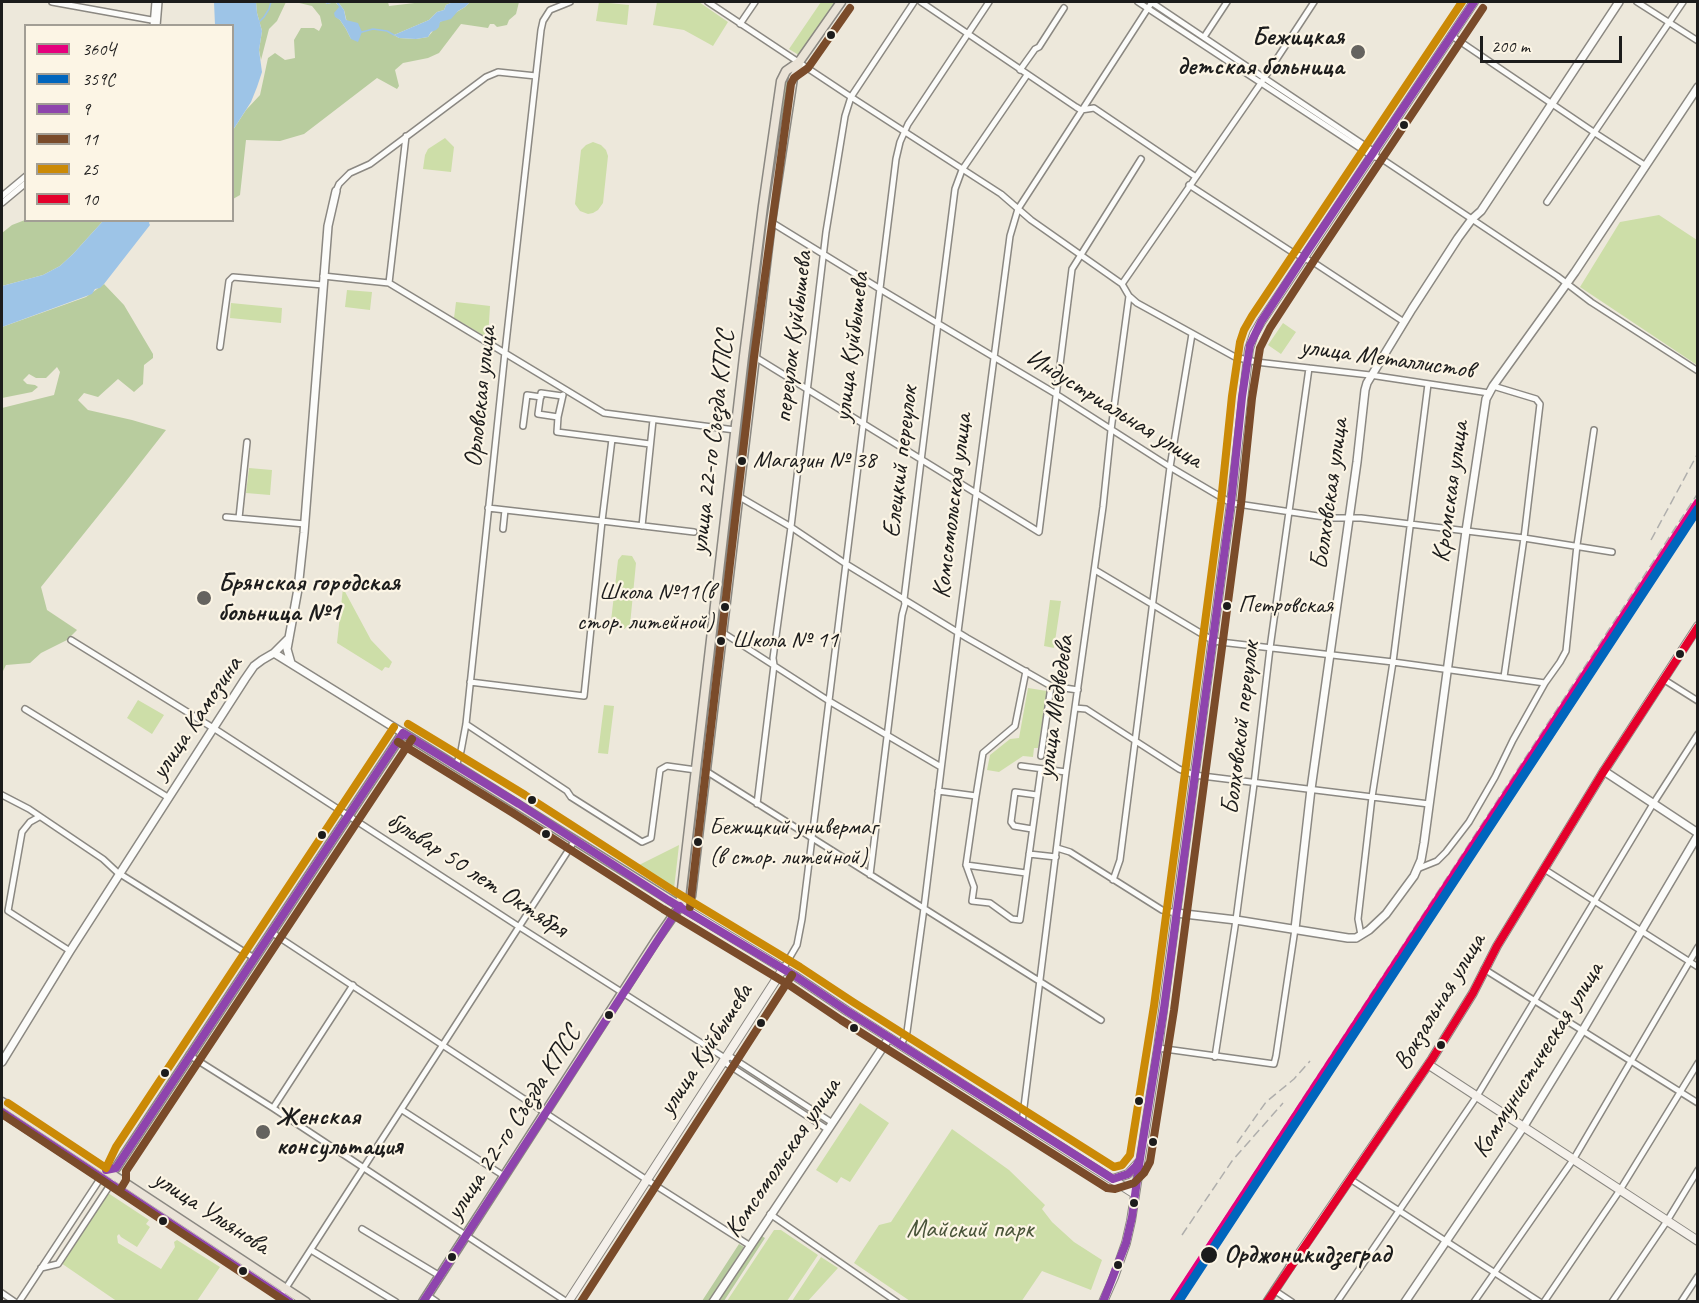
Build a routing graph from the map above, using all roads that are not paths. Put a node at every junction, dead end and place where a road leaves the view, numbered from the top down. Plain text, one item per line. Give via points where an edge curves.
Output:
1 (52, 2) edge
2 (157, 2) edge
3 (570, 2) edge
4 (708, 2) edge
5 (755, 2) edge
6 (841, 2) edge
7 (914, 2) edge
8 (921, 2) edge
9 (989, 2) edge
10 (1138, 2) edge
11 (1152, 2) edge
12 (1227, 2) edge
13 (1314, 2) edge
14 (1474, 2) edge
15 (1619, 2) edge
16 (1636, 2) edge
17 (1683, 2) edge
18 (1064, 8) dead end
19 (1148, 8) junction
20 (155, 23) edge
21 (1669, 23) junction
22 (740, 24) junction
23 (968, 33) junction
24 (1452, 36) junction
25 (1204, 37) junction
26 (1698, 41) edge
27 (799, 62) junction
28 (1020, 70) junction
29 (1028, 75) junction
30 (536, 76) junction
31 (1265, 77) junction
32 (1261, 83) junction
33 (1698, 87) edge
34 (851, 97) junction
35 (1551, 104) junction
36 (1081, 110) junction
37 (904, 132) junction
38 (1595, 134) junction
39 (406, 136) junction
40 (1373, 153) junction
41 (1141, 159) dead end
42 (1646, 166) junction
43 (962, 170) junction
44 (1196, 177) junction
45 (24, 178) edge
46 (24, 185) edge
47 (1190, 185) junction
48 (336, 191) joint
49 (2, 196) edge
50 (1547, 202) dead end
51 (2, 203) edge
52 (1018, 209) junction
53 (1472, 219) junction
54 (771, 222) junction
55 (824, 255) junction
56 (1080, 256) junction
57 (1304, 257) junction
58 (323, 276) junction
59 (389, 283) junction
60 (1122, 284) junction
61 (1566, 284) junction
62 (322, 285) junction
63 (880, 289) junction
64 (1128, 296) junction
65 (1404, 322) junction
66 (938, 323) junction
67 (1192, 334) junction
68 (220, 347) dead end
69 (505, 352) junction
70 (744, 356) junction
71 (755, 357) junction
72 (993, 357) junction
73 (1247, 360) junction
74 (1309, 368) junction
75 (1698, 371) edge
76 (1370, 375) junction
77 (1428, 384) junction
78 (1493, 386) junction
79 (807, 388) junction
80 (566, 390) junction
81 (1489, 393) junction
82 (1056, 394) junction
83 (562, 396) junction
84 (541, 397) junction
85 (558, 417) junction
86 (653, 420) junction
87 (864, 425) junction
88 (523, 426) dead end
89 (735, 430) junction
90 (1111, 430) junction
91 (1594, 430) dead end
92 (612, 440) junction
93 (247, 442) dead end
94 (650, 444) junction
95 (922, 460) junction
96 (1170, 467) junction
97 (977, 493) junction
98 (738, 496) junction
99 (1231, 503) junction
100 (488, 508) junction
101 (505, 510) junction
102 (1289, 512) junction
103 (226, 517) dead end
104 (239, 518) junction
105 (1349, 518) junction
106 (603, 521) junction
107 (304, 524) junction
108 (1409, 525) junction
109 (642, 526) junction
110 (791, 527) junction
111 (502, 529) dead end
112 (1466, 531) junction
113 (694, 532) dead end
114 (1524, 538) junction
115 (1577, 545) junction
116 (1612, 552) dead end
117 (846, 564) junction
118 (1095, 570) junction
119 (904, 599) junction
120 (1154, 605) junction
121 (1698, 626) edge
122 (722, 632) junction
123 (958, 632) junction
124 (289, 638) junction
125 (71, 640) dead end
126 (1212, 640) junction
127 (1270, 648) junction
128 (274, 653) junction
129 (1330, 654) junction
130 (1393, 662) junction
131 (291, 663) junction
132 (774, 665) junction
133 (1447, 669) junction
134 (1026, 671) junction
135 (1504, 677) junction
136 (1663, 679) junction
137 (470, 682) junction
138 (1545, 683) junction
139 (1051, 687) junction
140 (1078, 690) junction
141 (829, 700) junction
142 (1698, 701) edge
143 (1075, 708) junction
144 (25, 709) dead end
145 (466, 724) junction
146 (214, 729) junction
147 (403, 733) junction
148 (1698, 734) edge
149 (887, 736) junction
150 (1135, 742) junction
151 (1041, 756) dead end
152 (456, 766) junction
153 (1020, 766) dead end
154 (941, 767) junction
155 (1041, 769) junction
156 (696, 770) junction
157 (706, 771) junction
158 (1604, 771) junction
159 (1066, 772) junction
160 (1194, 775) junction
161 (1254, 783) junction
162 (1311, 789) junction
163 (938, 790) junction
164 (2, 795) edge
165 (1037, 795) junction
166 (976, 796) junction
167 (1372, 797) junction
168 (169, 798) junction
169 (757, 804) junction
170 (1429, 804) junction
171 (1653, 804) junction
172 (348, 815) junction
173 (39, 817) junction
174 (1032, 829) junction
175 (1698, 834) edge
176 (812, 839) junction
177 (575, 840) junction
178 (1057, 848) junction
179 (1029, 854) junction
180 (1056, 857) junction
181 (966, 866) junction
182 (1417, 869) junction
183 (1544, 869) junction
184 (1026, 873) junction
185 (120, 874) junction
186 (870, 875) junction
187 (1113, 880) junction
188 (1594, 902) junction
189 (680, 906) junction
190 (924, 909) junction
191 (1176, 913) junction
192 (1236, 920) junction
193 (518, 926) junction
194 (1294, 929) junction
195 (271, 932) junction
196 (1641, 932) junction
197 (1361, 935) junction
198 (1698, 947) edge
199 (70, 951) junction
200 (254, 958) junction
201 (1689, 961) junction
202 (1698, 967) edge
203 (783, 969) junction
204 (1484, 969) junction
205 (1040, 982) junction
206 (353, 985) junction
207 (623, 993) junction
208 (1535, 1000) junction
209 (1101, 1020) dead end
210 (1583, 1030) junction
211 (889, 1038) junction
212 (444, 1045) junction
213 (901, 1045) junction
214 (1158, 1048) junction
215 (189, 1055) junction
216 (1215, 1057) junction
217 (725, 1058) junction
218 (1631, 1060) junction
219 (2, 1062) edge
220 (1698, 1064) edge
221 (1429, 1065) junction
222 (1680, 1092) junction
223 (1477, 1096) junction
224 (2, 1102) edge
225 (1698, 1103) edge
226 (273, 1108) junction
227 (402, 1110) junction
228 (2, 1113) edge
229 (546, 1113) junction
230 (831, 1122) junction
231 (1022, 1123) junction
232 (1524, 1126) junction
233 (827, 1129) junction
234 (1140, 1159) junction
235 (1573, 1160) junction
236 (363, 1169) junction
237 (1698, 1170) edge
238 (104, 1174) junction
239 (114, 1176) junction
240 (504, 1176) junction
241 (1113, 1179) junction
242 (1350, 1179) junction
243 (647, 1180) junction
244 (1620, 1190) junction
245 (1135, 1194) junction
246 (1399, 1210) junction
247 (771, 1214) junction
248 (1667, 1221) junction
249 (362, 1229) dead end
250 (465, 1236) junction
251 (1445, 1241) junction
252 (1698, 1241) edge
253 (749, 1245) junction
254 (311, 1250) junction
255 (1290, 1267) joint
256 (41, 1268) junction
257 (1494, 1272) junction
258 (440, 1276) junction
259 (1698, 1276) edge
260 (1274, 1290) junction
261 (284, 1292) junction
262 (2, 1293) edge
263 (425, 1298) edge
264 (17, 1302) edge
265 (291, 1302) edge
266 (306, 1302) edge
267 (396, 1302) edge
268 (437, 1302) edge
269 (568, 1302) edge
270 (713, 1302) edge
271 (897, 1302) edge
272 (1103, 1302) edge
273 (1267, 1302) edge
274 (1292, 1302) edge
275 (1337, 1302) edge
276 (1405, 1302) edge
277 (1474, 1302) edge
278 (1542, 1302) edge
279 (1612, 1302) edge
280 (1681, 1302) edge

1 - 20 street
2 - 20 street
3 - 30 street, Орловская улица via 550,10 543,21
4 - 22 street, улица Металлистов
5 - 22 street
6 - 27 main road, улица 22-го Съезда КПСС
7 - 34 street, переулок Куйбышева
8 - 23 street
9 - 23 street, улица Куйбышева
10 - 19 street
11 - 19 street, Комсомольская улица
11 - 25 street
12 - 25 street
13 - 31 street
14 - 24 main road
15 - 35 street, Болховская улица
16 - 21 street
17 - 21 street
18 - 28 street
19 - 32 street
19 - 36 street, Комсомольская улица
21 - 26 street
21 - 38 street
22 - 27 street, улица Металлистов
23 - 28 street
23 - 37 street, улица Куйбышева
24 - 35 street
24 - 40 main road
25 - 31 street
27 - 34 street, улица Металлистов
27 - 54 main road, улица 22-го Съезда КПСС via 793,78
27 - 70 main road, улица 22-го Съезда КПСС via 786,71 782,81
28 - 29 street
29 - 36 street
29 - 43 street, Елецкий переулок
30 - 39 street via 498,72 486,77
30 - 69 street, Орловская улица
31 - 32 street
31 - 40 street
32 - 40 street
32 - 44 street
33 - 42 street, Кромская улица
34 - 37 street, улица Металлистов
34 - 55 street, переулок Куйбышева
35 - 38 street
35 - 53 street, Болховская улица
36 - 44 street via 1094,108
36 - 52 street, Комсомольская улица
37 - 43 street, улица Металлистов
37 - 63 street, улица Куйбышева via 896,159
38 - 42 street
38 - 50 street
39 - 48 street via 370,164 345,177
39 - 59 street
40 - 53 street
40 - 57 main road
41 - 56 street
42 - 61 street, Кромская улица
43 - 52 street, улица Металлистов
43 - 66 street, Елецкий переулок via 954,197
44 - 47 street
45 - 49 street
46 - 51 street
47 - 57 street
47 - 60 street
48 - 58 street
52 - 56 street, улица Металлистов
52 - 72 street, Комсомольская улица via 1010,236
53 - 61 street
53 - 65 street, Болховская улица
54 - 55 street, Индустриальная улица
54 - 71 main road, улица 22-го Съезда КПСС
55 - 63 street, Индустриальная улица
55 - 79 street, переулок Куйбышева
56 - 60 street, улица Металлистов
56 - 82 street via 1072,269
57 - 65 street
57 - 73 main road via 1254,334
58 - 59 street
58 - 62 street
59 - 69 street
60 - 64 street, улица Металлистов
61 - 75 street
61 - 78 street, Кромская улица
62 - 68 street via 233,276 229,281
62 - 107 street
63 - 66 street, Индустриальная улица
63 - 87 street, улица Куйбышева
64 - 67 street, улица Металлистов
64 - 90 street, улица Медведева
65 - 76 street, Болховская улица
66 - 72 street, Индустриальная улица
66 - 95 street, Елецкий переулок
67 - 73 street, улица Металлистов
67 - 96 street
69 - 80 street
69 - 100 street, Орловская улица
70 - 71 main road
70 - 89 main road, улица 22-го Съезда КПСС
71 - 79 street
71 - 98 main road, улица 22-го Съезда КПСС
72 - 82 street, Индустриальная улица
72 - 97 street, Комсомольская улица
73 - 74 street, улица Металлистов
73 - 99 main road
74 - 76 street, улица Металлистов
74 - 102 street, Болховской переулок
76 - 77 street, улица Металлистов
76 - 105 street, Болховская улица
77 - 81 street, улица Металлистов
77 - 108 street
78 - 81 street, Кромская улица
78 - 114 street via 1536,399 1540,404
79 - 87 street
79 - 110 street, переулок Куйбышева
80 - 83 street
80 - 86 street via 604,413
81 - 112 street, Кромская улица
82 - 90 street, Индустриальная улица
82 - 97 street via 1039,532
83 - 84 street via 542,393
83 - 85 street
84 - 85 street via 538,414
84 - 88 street via 527,395
85 - 92 street via 557,432
86 - 89 street
86 - 94 street
87 - 95 street
87 - 117 street, улица Куйбышева
89 - 156 main road, улица 22-го Съезда КПСС
90 - 96 street, Индустриальная улица
90 - 118 street, улица Медведева
91 - 115 street
92 - 94 street
92 - 106 street
93 - 104 street
94 - 109 street
95 - 97 street
95 - 119 street, Елецкий переулок
96 - 99 street, Индустриальная улица
96 - 120 street
97 - 123 street, Комсомольская улица
98 - 110 street
98 - 122 main road, улица 22-го Съезда КПСС
99 - 102 street, Индустриальная улица
99 - 126 main road
100 - 101 street
100 - 137 street, Орловская улица
101 - 106 street
101 - 111 street
102 - 105 street, Индустриальная улица
102 - 127 street, Болховской переулок
103 - 104 street
104 - 107 street
105 - 108 street, Индустриальная улица
105 - 129 street, Болховская улица
106 - 109 street
106 - 137 street via 584,696
107 - 124 street
108 - 112 street, Индустриальная улица
108 - 130 street
109 - 113 street
110 - 117 street
110 - 132 street, переулок Куйбышева
112 - 114 street, Индустриальная улица
112 - 133 street, Кромская улица
114 - 115 street, Индустриальная улица
114 - 135 street
115 - 116 street, Индустриальная улица
115 - 138 street via 1566,651
117 - 119 street
117 - 141 street, улица Куйбышева
118 - 120 street
118 - 140 street, улица Медведева
119 - 123 street
119 - 149 street, Елецкий переулок
120 - 126 street
120 - 150 street
121 - 136 main road, Вокзальная улица
122 - 132 street
122 - 157 main road, улица 22-го Съезда КПСС
123 - 134 street
123 - 154 street, Комсомольская улица
124 - 128 street, улица Камозина
124 - 131 street
125 - 146 street, бульвар 50 лет Октября
126 - 127 street
126 - 160 main road
127 - 129 street
127 - 161 street, Болховской переулок
128 - 131 street
128 - 146 street, улица Камозина via 254,666
129 - 130 street
129 - 162 street, Болховская улица
130 - 133 street
130 - 167 street
131 - 147 street
132 - 141 street
132 - 169 street, переулок Куйбышева
133 - 135 street
133 - 170 street, Кромская улица
134 - 139 street
134 - 166 street via 1015,726 983,753
135 - 138 street
136 - 142 street
136 - 158 main road, Вокзальная улица
137 - 145 street, Орловская улица
138 - 182 street via 1469,822 1437,861
139 - 140 street
139 - 151 street
140 - 143 street, улица Медведева
141 - 149 street
141 - 176 street, улица Куйбышева
143 - 150 street via 1086,710
143 - 159 street, улица Медведева
144 - 168 street
145 - 152 street, Орловская улица
145 - 156 street via 642,842 651,838 660,770 667,766
146 - 168 street, улица Камозина
146 - 172 street, бульвар 50 лет Октября
147 - 152 main road
147 - 172 main road
148 - 171 street
149 - 154 street
149 - 186 street, Елецкий переулок
150 - 160 street
150 - 187 street via 1120,860
152 - 177 main road
153 - 155 street
154 - 163 street, Комсомольская улица
155 - 159 street
155 - 165 street
156 - 157 main road
156 - 189 main road, улица 22-го Съезда КПСС
157 - 169 street
157 - 189 main road, улица 22-го Съезда КПСС via 691,896
158 - 171 street
158 - 183 main road, Вокзальная улица
159 - 178 street, улица Медведева
160 - 161 street
160 - 191 main road
161 - 162 street
161 - 192 street, Болховской переулок
162 - 167 street
162 - 194 street, Болховская улица
163 - 166 street
163 - 190 street, Комсомольская улица
164 - 173 street
165 - 174 street
165 - 174 street via 1015,792 1011,822
166 - 181 street
167 - 170 street
167 - 197 street via 1358,919
168 - 185 street, улица Камозина
169 - 176 street
170 - 182 street, Кромская улица via 1425,843
171 - 175 street
171 - 188 street
172 - 193 street, бульвар 50 лет Октября
172 - 195 main road
173 - 185 street
173 - 199 street via 22,832 8,911
174 - 179 street
175 - 196 street, Коммунистическая улица
176 - 186 street
176 - 203 street, улица Куйбышева via 797,945
177 - 189 main road
177 - 193 street
178 - 180 street, улица Медведева
178 - 187 street
179 - 180 street
179 - 184 street
180 - 205 street, улица Медведева
181 - 184 street
181 - 184 street via 974,887 972,901 990,903 1012,919 1020,920
182 - 197 street, Кромская улица via 1386,914
183 - 188 street
183 - 204 main road, Вокзальная улица
185 - 199 street, улица Камозина
185 - 200 street
186 - 190 street
187 - 191 street via 1162,910
188 - 196 street
188 - 208 street
189 - 203 main road
189 - 207 main road, улица 22-го Съезда КПСС
190 - 205 street
190 - 213 street, Комсомольская улица via 907,1032
191 - 192 street
191 - 214 main road
192 - 194 street
192 - 216 street, Болховской переулок
193 - 207 street, бульвар 50 лет Октября
193 - 212 street
194 - 197 street, Кромская улица via 1353,938
194 - 216 street, Болховская улица via 1274,1064
195 - 200 main road
195 - 206 street
196 - 201 street
196 - 210 street, Коммунистическая улица
198 - 201 street
199 - 219 street, улица Камозина
200 - 215 main road
201 - 202 street
201 - 218 street
203 - 211 main road
203 - 217 main road, улица Куйбышева
204 - 208 street
204 - 221 main road, Вокзальная улица
205 - 209 street
205 - 231 street, улица Медведева
206 - 212 street
206 - 226 street
207 - 217 street, бульвар 50 лет Октября
207 - 229 main road, улица 22-го Съезда КПСС
208 - 210 street
208 - 223 street
210 - 218 street
210 - 232 street, Коммунистическая улица
211 - 213 main road
211 - 230 street, Комсомольская улица
212 - 227 street
212 - 229 street
213 - 231 main road
214 - 216 street
214 - 234 main road
215 - 226 street
215 - 239 main road
217 - 230 street, бульвар 50 лет Октября via 732,1057
217 - 233 street via 727,1065
217 - 243 main road, улица Куйбышева
218 - 222 street
218 - 235 street
220 - 222 street
221 - 223 main road
221 - 242 main road, Вокзальная улица
222 - 225 street
222 - 244 street
223 - 232 main road
223 - 246 street
224 - 238 main road, улица Ульянова
226 - 236 street
227 - 236 street
227 - 240 street
228 - 238 main road, улица Ульянова
229 - 240 main road, улица 22-го Съезда КПСС
229 - 243 street
230 - 233 street, Комсомольская улица
231 - 241 main road
232 - 235 main road
232 - 251 street, Коммунистическая улица
233 - 247 street, Комсомольская улица
234 - 241 main road via 1128,1174
234 - 245 main road
235 - 244 main road
235 - 257 street
236 - 250 street
236 - 254 street
237 - 248 street
238 - 239 main road, улица Ульянова
238 - 239 street
238 - 256 street
239 - 256 street via 58,1264
239 - 261 main road, улица Ульянова
240 - 250 main road, улица 22-го Съезда КПСС
241 - 245 main road
242 - 246 street
242 - 255 main road, Вокзальная улица
243 - 253 street
243 - 269 main road, улица Куйбышева
244 - 248 main road
244 - 278 street
245 - 272 main road via 1126,1243
246 - 251 street
246 - 275 street
247 - 253 street, Комсомольская улица
247 - 271 street
248 - 252 main road
248 - 279 street
249 - 258 street
250 - 258 main road, улица 22-го Съезда КПСС
250 - 269 street
251 - 257 street
251 - 276 street, Коммунистическая улица
253 - 270 street, Комсомольская улица
254 - 261 street
254 - 267 street
255 - 260 street, Вокзальная улица
256 - 264 street
257 - 277 street
257 - 278 street
258 - 263 main road, улица 22-го Съезда КПСС
259 - 280 street
260 - 273 street, Вокзальная улица
260 - 274 street
261 - 265 main road, улица Ульянова
261 - 266 main road, улица Ульянова
262 - 264 street
263 - 268 street

